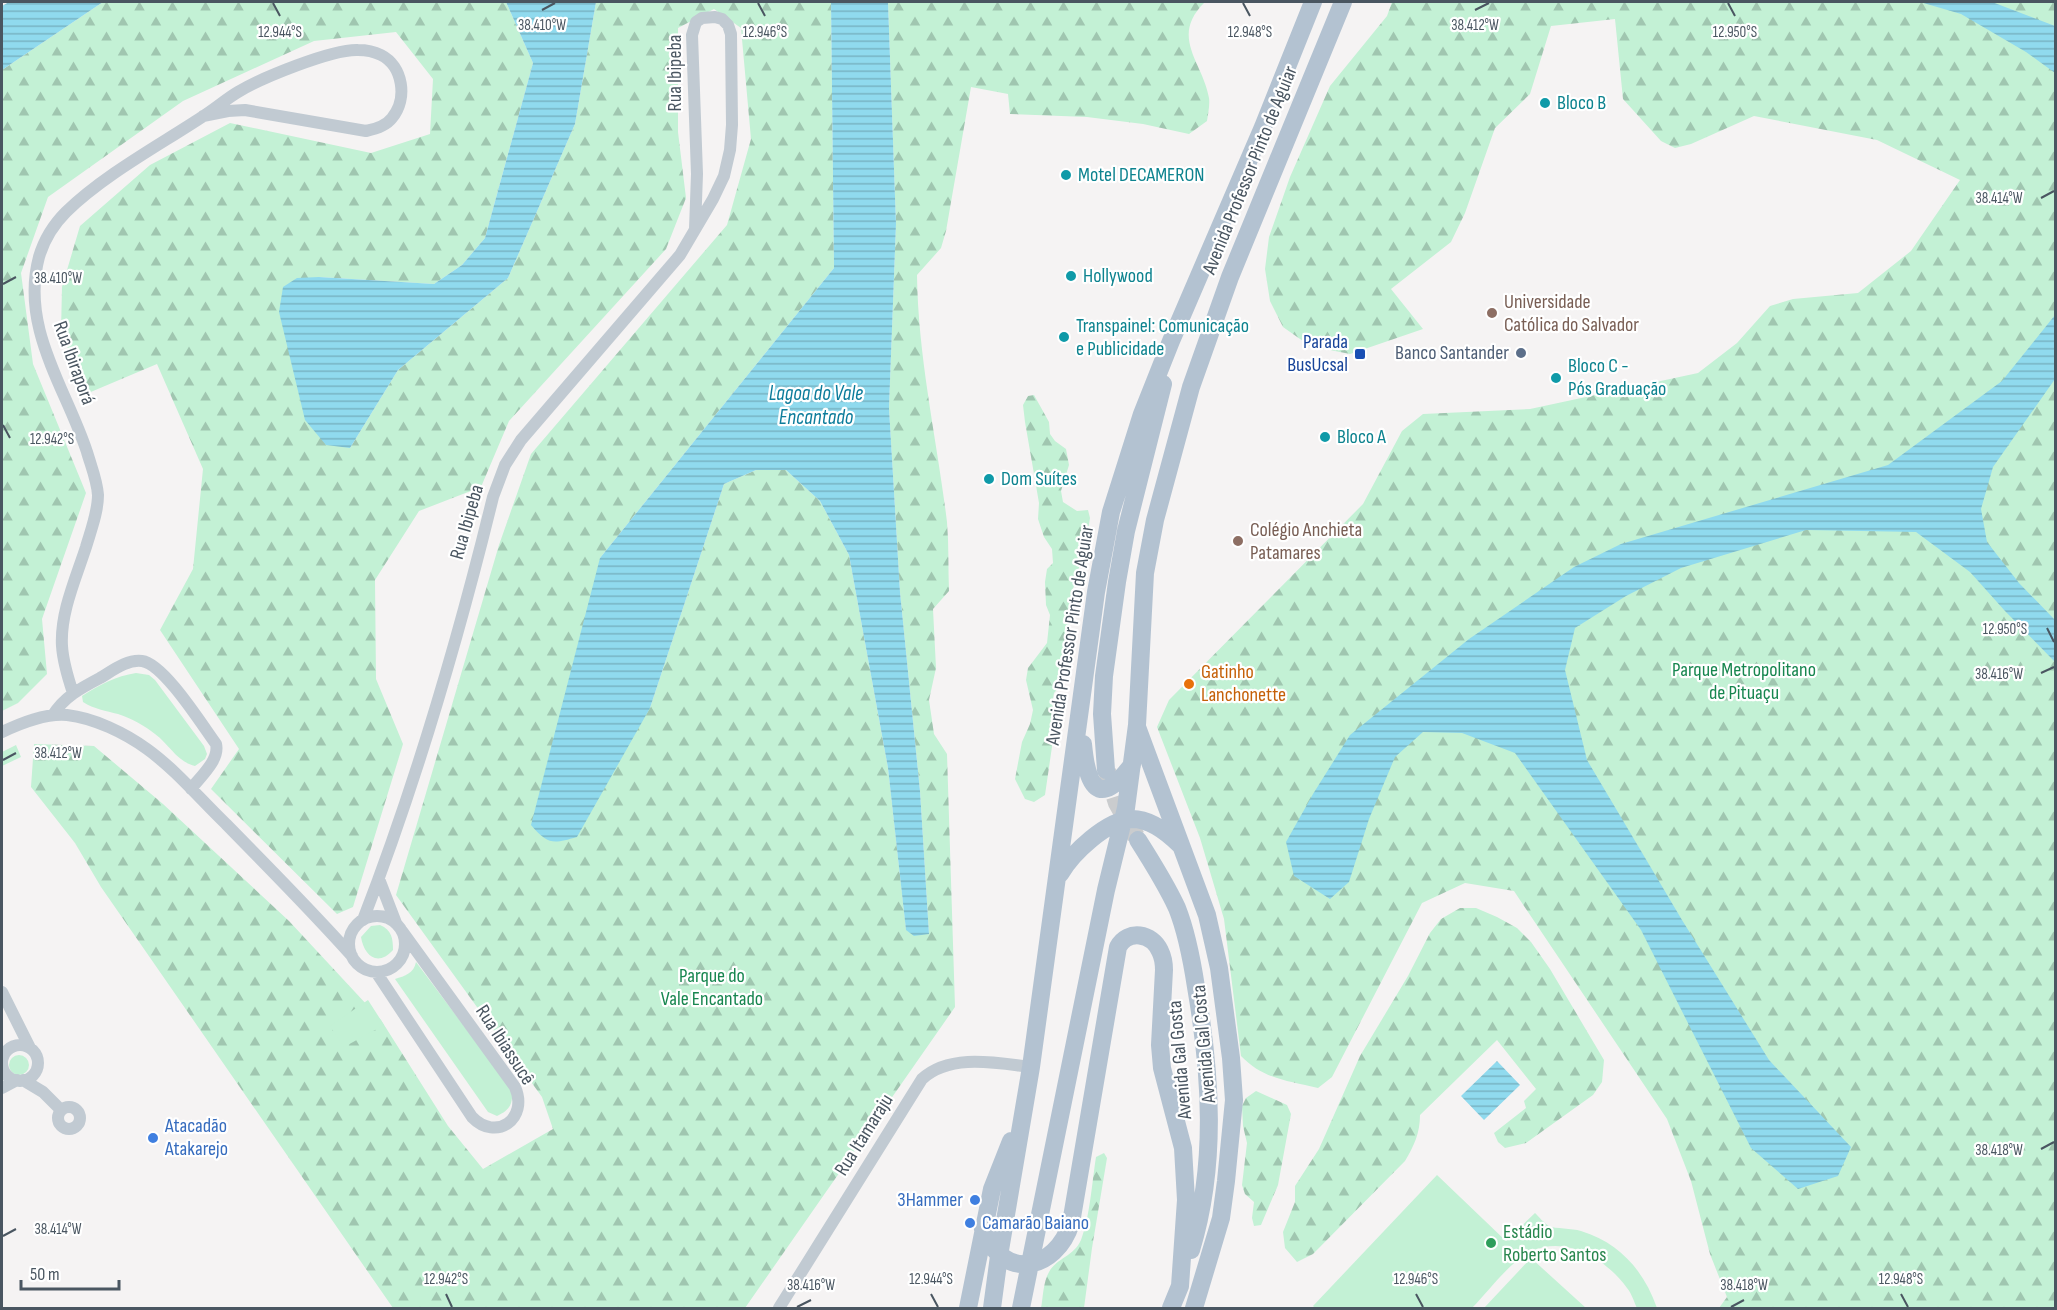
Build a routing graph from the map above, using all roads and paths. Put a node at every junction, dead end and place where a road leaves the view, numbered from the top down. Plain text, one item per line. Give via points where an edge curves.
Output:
1 (1313, 2) edge
2 (1342, 2) edge
3 (203, 116) junction
4 (695, 229) junction
5 (1171, 341) junction
6 (73, 693) junction
7 (53, 715) junction
8 (1080, 715) junction
9 (1137, 725) junction
10 (2, 732) edge
11 (1132, 765) junction
12 (1106, 770) tunnel mouth
13 (191, 789) junction
14 (1123, 821) junction
15 (1138, 840) tunnel mouth
16 (1081, 848) junction
17 (1184, 849) junction
18 (1059, 876) junction
19 (379, 879) junction
20 (1106, 890) junction
21 (316, 915) junction
22 (363, 920) junction
23 (399, 927) junction
24 (352, 932) junction
25 (352, 957) junction
26 (376, 972) junction
27 (2, 992) edge
28 (15, 1021) junction
29 (30, 1048) junction
30 (4, 1056) edge
31 (1031, 1067) junction
32 (37, 1069) junction
33 (20, 1080) junction
34 (2, 1088) edge
35 (44, 1092) junction
36 (1025, 1106) junction
37 (61, 1110) dead end
38 (983, 1229) junction
39 (999, 1256) junction
40 (1031, 1263) junction
41 (1180, 1286) junction
42 (779, 1308) edge
43 (968, 1308) edge
44 (992, 1308) edge
45 (1021, 1308) edge
46 (1171, 1308) edge
47 (1194, 1308) edge

1 - 5 main road, Avenida Professor Pinto de Aguiar
2 - 9 main road, Avenida Professor Pinto de Aguiar via 1244,239 1191,387 1145,573
3 - 3 street, Rua Ibiraporá via 267,77 355,49 373,51 386,58 401,80 398,108 392,119 366,131 245,110
3 - 6 street, Rua Ibiraporá via 87,193 64,213 50,232 34,279 39,334 84,443 98,495 92,528 62,625 63,657
4 - 4 street, Rua Ibipeba via 724,176 732,133 731,34 728,25 715,17 696,22 692,35
4 - 19 street, Rua Ibipeba via 680,255 521,440 505,465 429,729
5 - 8 main road, Avenida Professor Pinto de Aguiar via 1142,414 1111,512
5 - 12 main road via 1117,582 1104,676
6 - 7 street
6 - 13 street via 131,662 149,663 159,669 216,744 213,760
7 - 10 street
7 - 13 street via 79,717 117,732 147,749
8 - 11 main road via 1085,766 1095,786 1111,787
8 - 18 main road, Avenida Professor Pinto de Aguiar
9 - 11 main road, Avenida Professor Pinto de Aguiar
9 - 17 main road, Avenida Gal Costa
11 - 14 main road, Avenida Professor Pinto de Aguiar
13 - 21 street
14 - 16 main road
14 - 17 main road via 1132,819 1155,825
14 - 20 main road, Avenida Professor Pinto de Aguiar
15 - 41 main road, Avenida Gal Gosta via 1161,875 1189,947 1208,1082 1209,1157 1203,1200
16 - 18 main road
16 - 20 main road via 1088,846 1098,851 1104,864
17 - 47 main road, Avenida Gal Costa via 1207,915 1219,968 1234,1100 1221,1218
18 - 31 main road, Avenida Professor Pinto de Aguiar
19 - 22 street, Rua Ibipeba
19 - 23 street
20 - 40 main road, Avenida Professor Pinto de Aguiar
21 - 24 street via 334,927
21 - 25 street
22 - 23 street via 379,916
22 - 24 street
23 - 26 street via 405,948 403,956 392,968
23 - 26 street, Rua Ibiassucê via 515,1087 519,1102 509,1123 497,1128 484,1126 472,1117
24 - 25 street
25 - 26 street via 366,970
27 - 28 street
28 - 29 street
28 - 30 street
29 - 30 street via 19,1045
29 - 32 street via 37,1057
30 - 33 street via 4,1071
31 - 36 main road, Avenida Professor Pinto de Aguiar
31 - 42 street, Rua Itamaraju via 966,1062 929,1072
32 - 33 street
32 - 35 street
33 - 34 street
33 - 35 street
35 - 37 street
36 - 38 main road via 992,1189
36 - 39 main road, Avenida Professor Pinto de Aguiar
38 - 39 main road
38 - 43 main road
39 - 40 main road via 1014,1263
39 - 44 main road, Avenida Professor Pinto de Aguiar
40 - 41 main road via 1043,1259 1066,1239 1118,947 1129,937 1141,935 1160,950 1164,970 1162,1068 1183,1148 1186,1200
40 - 45 main road, Avenida Professor Pinto de Aguiar
41 - 46 main road

